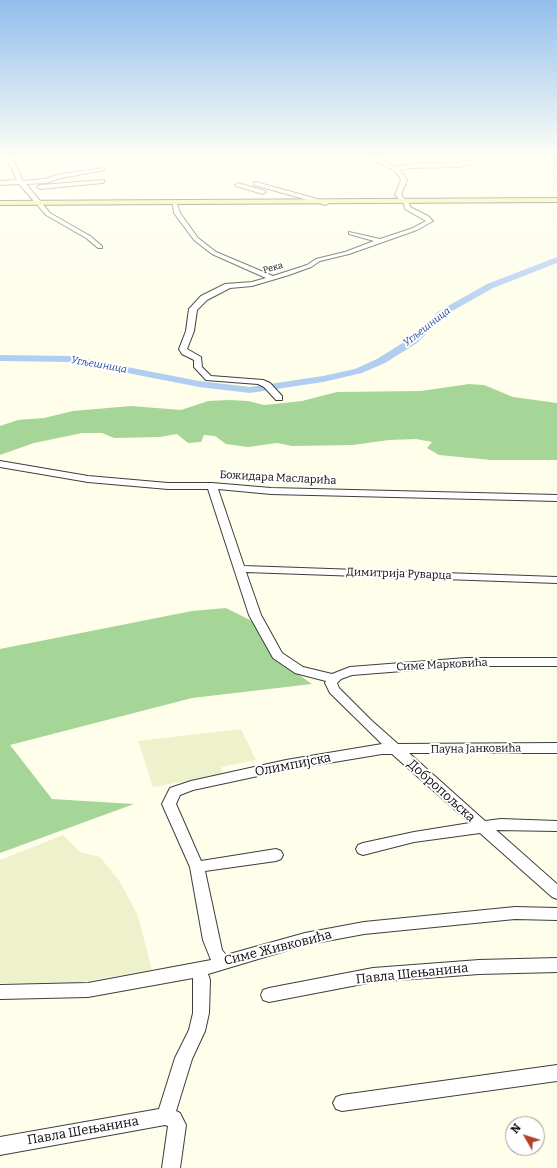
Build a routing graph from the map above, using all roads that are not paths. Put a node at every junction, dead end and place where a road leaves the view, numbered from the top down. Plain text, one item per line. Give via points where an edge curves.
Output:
1 (48, 214) edge
2 (176, 214) edge
3 (418, 214) edge
4 (351, 233) dead end
5 (380, 241) junction
6 (100, 247) dead end
7 (273, 278) junction
8 (279, 398) dead end
9 (0, 464) edge
10 (212, 486) junction
11 (557, 498) edge
12 (241, 569) junction
13 (557, 580) edge
14 (557, 662) edge
15 (333, 681) junction
16 (557, 748) edge
17 (396, 750) junction
18 (557, 826) edge
19 (481, 827) junction
20 (363, 849) dead end
21 (276, 855) dead end
22 (197, 867) junction
23 (557, 893) edge
24 (557, 914) edge
25 (222, 962) junction
26 (557, 965) edge
27 (198, 970) junction
28 (0, 992) edge
29 (269, 995) dead end
30 (557, 1073) edge
31 (342, 1104) dead end
32 (165, 1116) junction
33 (0, 1146) edge
34 (171, 1168) edge

1 - 6 street
2 - 7 street via 196,239 214,253
3 - 5 street, Река via 430,220 421,227
4 - 5 street
5 - 7 street, Река via 318,260 300,270
7 - 8 street, Река via 252,284 228,286 204,298 193,309 190,331 183,349 198,359 198,367 209,378 260,382 267,385
9 - 10 street, Божидара Масларића via 88,479 168,486
10 - 11 street, Божидара Масларића via 272,491
10 - 12 street
12 - 13 street, Димитрија Руварца
12 - 15 street via 255,615 277,655 299,670
14 - 15 street, Симе Марковића via 466,662 350,671 337,676
15 - 17 street, Добропољска via 334,690
16 - 17 street, Пауна Јанковића
17 - 19 street, Добропољска
17 - 22 street, Олимпијска via 382,749 286,765 191,786 175,792 169,804
18 - 19 street via 501,824
19 - 20 street via 414,837
19 - 23 street, Добропољска
21 - 22 street
22 - 25 street via 212,947
24 - 25 street, Симе Живковића via 515,913 364,928 305,939
25 - 27 street, Симе Живковића
26 - 29 street, Павла Шењанина via 373,975
27 - 28 street, Симе Живковића via 88,990
27 - 32 street via 202,980 201,1013
30 - 31 street
32 - 33 street, Павла Шењанина
32 - 34 street via 174,1119 177,1125

